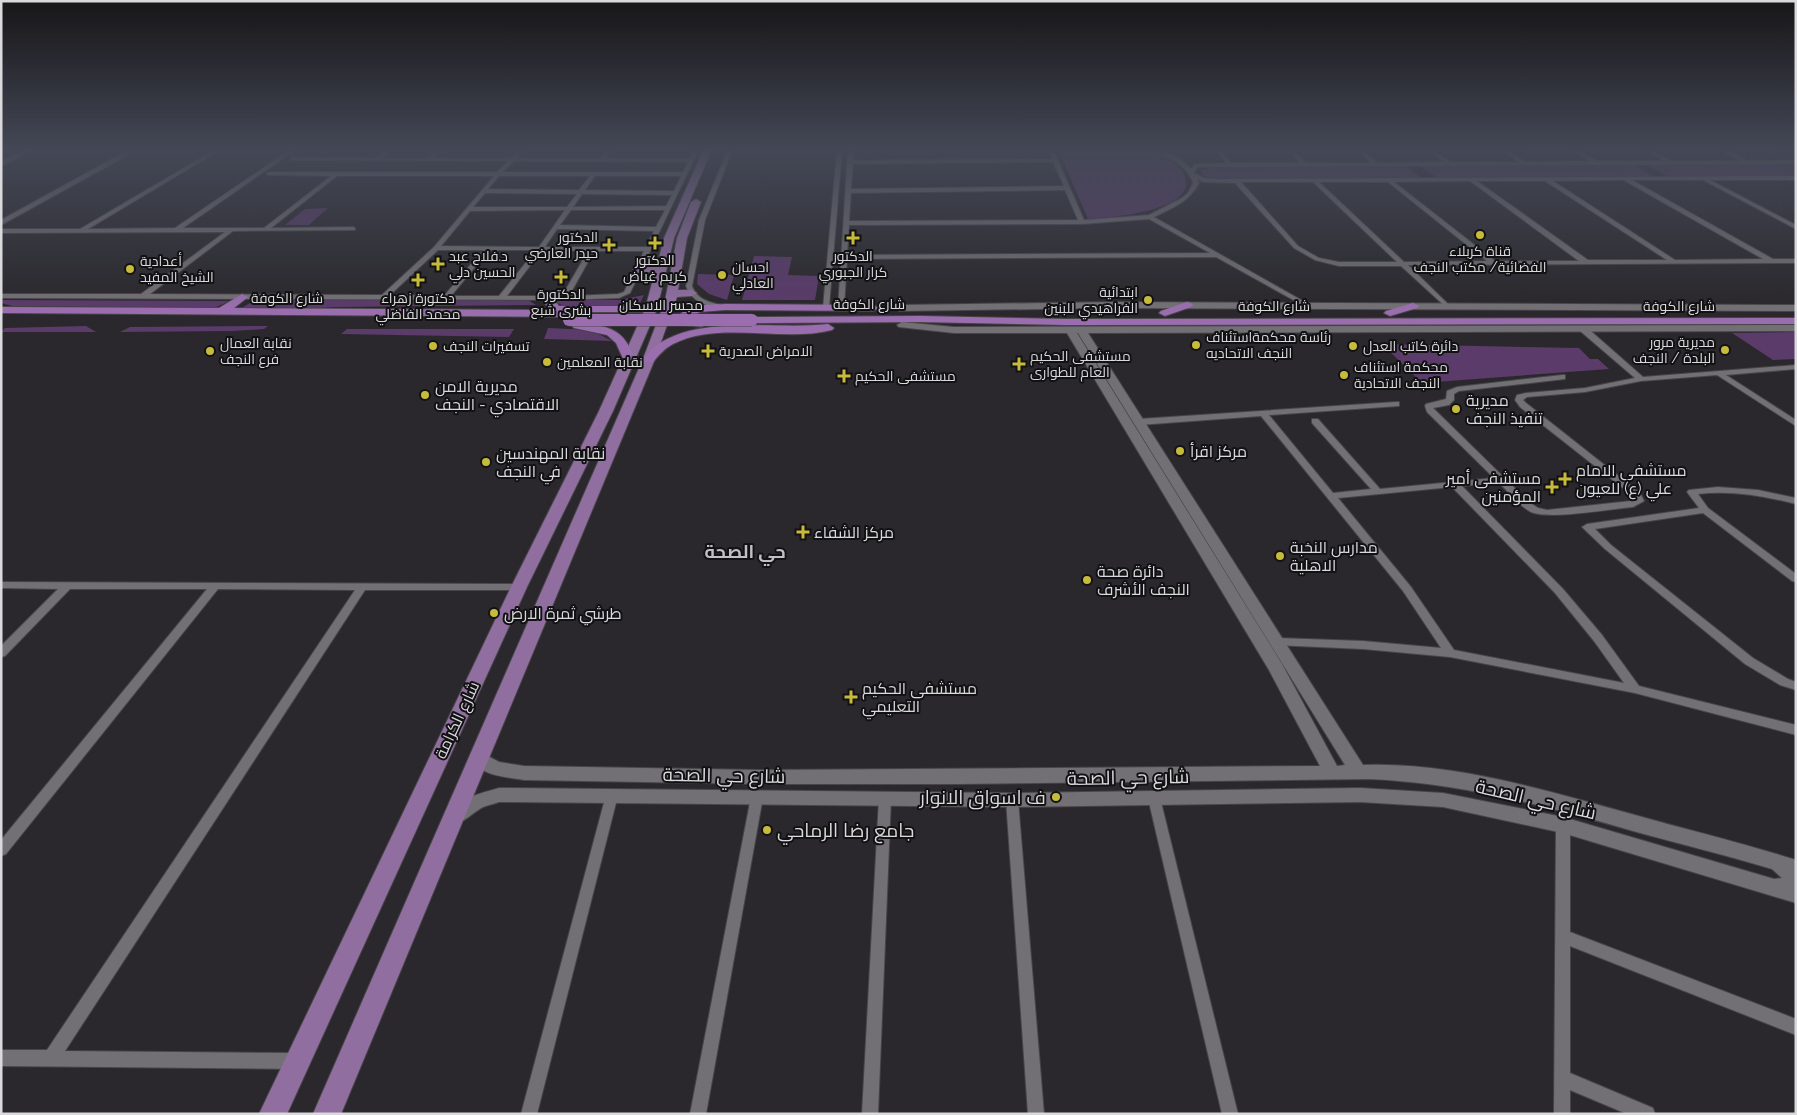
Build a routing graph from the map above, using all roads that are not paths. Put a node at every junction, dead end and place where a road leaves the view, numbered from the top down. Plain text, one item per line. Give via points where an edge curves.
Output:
1 (27, 201) edge
2 (40, 201) edge
3 (131, 201) edge
4 (221, 201) edge
5 (230, 201) edge
6 (302, 201) edge
7 (476, 201) edge
8 (573, 201) edge
9 (671, 201) edge
10 (682, 201) edge
11 (696, 201) edge
12 (710, 201) edge
13 (836, 201) edge
14 (849, 201) edge
15 (1073, 201) edge
16 (1180, 201) edge
17 (1255, 201) edge
18 (1336, 201) edge
19 (1415, 201) edge
20 (1501, 201) edge
21 (1580, 201) edge
22 (1665, 201) edge
23 (1746, 201) edge
24 (568, 208) junction
25 (668, 208) junction
26 (470, 209) junction
27 (1, 214) edge
28 (1150, 217) junction
29 (1082, 222) junction
30 (1, 223) edge
31 (847, 223) junction
32 (673, 226) junction
33 (686, 226) junction
34 (555, 227) junction
35 (1796, 227) edge
36 (266, 229) junction
37 (353, 229) dead end
38 (658, 229) junction
39 (82, 230) junction
40 (176, 230) junction
41 (188, 230) junction
42 (232, 230) junction
43 (1, 231) edge
44 (668, 238) junction
45 (682, 238) junction
46 (436, 248) junction
47 (487, 249) junction
48 (540, 249) junction
49 (592, 249) junction
50 (648, 249) junction
51 (1215, 255) junction
52 (845, 257) junction
53 (1796, 261) edge
54 (1675, 262) junction
55 (1772, 262) junction
56 (1493, 263) junction
57 (1587, 263) junction
58 (1403, 264) junction
59 (638, 269) junction
60 (661, 269) junction
61 (672, 294) junction
62 (692, 294) junction
63 (1, 296) edge
64 (385, 296) junction
65 (142, 297) junction
66 (242, 297) junction
67 (446, 297) junction
68 (502, 297) junction
69 (546, 297) junction
70 (564, 298) junction
71 (1187, 305) junction
72 (1308, 306) junction
73 (1413, 306) junction
74 (1447, 306) junction
75 (725, 307) junction
76 (826, 308) junction
77 (841, 308) junction
78 (899, 308) junction
79 (1796, 308) edge
80 (555, 309) junction
81 (621, 309) junction
82 (1, 310) edge
83 (220, 313) junction
84 (1165, 313) junction
85 (1390, 313) junction
86 (1796, 314) edge
87 (296, 316) junction
88 (753, 317) joint
89 (969, 317) junction
90 (656, 318) junction
91 (573, 320) junction
92 (1, 321) edge
93 (1369, 321) junction
94 (1796, 321) edge
95 (839, 325) junction
96 (902, 325) junction
97 (1582, 328) junction
98 (1796, 328) edge
99 (1406, 329) junction
100 (1076, 330) junction
101 (650, 359) junction
102 (629, 360) junction
103 (1796, 367) edge
104 (1718, 373) junction
105 (1562, 377) dead end
106 (1641, 379) junction
107 (1396, 404) dead end
108 (1263, 413) junction
109 (1314, 420) dead end
110 (1139, 422) junction
111 (1796, 424) edge
112 (613, 444) junction
113 (589, 445) junction
114 (575, 474) junction
115 (600, 475) junction
116 (1501, 480) junction
117 (1454, 484) junction
118 (1377, 491) junction
119 (1330, 496) junction
120 (1796, 501) edge
121 (1705, 510) junction
122 (1796, 579) edge
123 (1, 585) edge
124 (68, 585) junction
125 (214, 587) junction
126 (362, 587) junction
127 (519, 587) junction
128 (1278, 642) junction
129 (1450, 653) junction
130 (1, 654) edge
131 (1276, 668) junction
132 (1292, 668) junction
133 (1293, 683) junction
134 (1796, 686) edge
135 (1635, 689) junction
136 (1796, 730) edge
137 (480, 758) junction
138 (1358, 770) junction
139 (1332, 773) junction
140 (924, 777) junction
141 (959, 777) junction
142 (612, 794) junction
143 (757, 797) junction
144 (885, 798) junction
145 (1154, 798) junction
146 (926, 799) junction
147 (962, 799) junction
148 (1012, 800) junction
149 (454, 817) junction
150 (1563, 825) junction
151 (1, 850) edge
152 (1787, 865) edge
153 (1773, 886) junction
154 (1796, 894) edge
155 (1563, 936) junction
156 (1796, 1027) edge
157 (1, 1058) edge
158 (51, 1058) junction
159 (298, 1061) junction
160 (1562, 1078) junction
161 (273, 1114) edge
162 (327, 1114) edge
163 (529, 1114) edge
164 (698, 1114) edge
165 (870, 1114) edge
166 (1036, 1114) edge
167 (1230, 1114) edge
168 (1562, 1114) edge
169 (1647, 1114) edge

1 - 27 main road
2 - 30 main road
3 - 39 street
4 - 40 street
5 - 41 street
6 - 36 street
7 - 26 street
8 - 24 street
9 - 25 street
10 - 32 main road
11 - 33 main road
12 - 62 street via 696,242 689,286
13 - 76 street
14 - 31 street
15 - 29 street
16 - 28 street
17 - 58 street via 1296,247 1316,259 1351,265
18 - 58 street
19 - 56 street
20 - 57 street
21 - 54 street
22 - 55 street
23 - 35 street
24 - 25 street
24 - 26 street
24 - 34 street
25 - 38 street
26 - 46 street
28 - 29 street
28 - 51 street
29 - 31 street
31 - 52 street
32 - 33 main road
32 - 44 main road
33 - 45 main road
34 - 38 street
34 - 48 street
36 - 37 street
36 - 42 street
38 - 50 street
39 - 40 street
39 - 43 street
40 - 41 street
41 - 42 street
42 - 65 street
44 - 45 main road
44 - 60 main road
45 - 61 main road
46 - 47 street
46 - 64 street
47 - 48 street
47 - 67 street
48 - 49 street
48 - 68 street
49 - 50 street
49 - 70 street
50 - 59 street
51 - 52 street
51 - 72 street
52 - 77 street
53 - 55 street
54 - 55 street
54 - 57 street
56 - 57 street
56 - 58 street
58 - 74 street
59 - 60 main road
59 - 70 street via 627,293
60 - 90 main road
61 - 62 main road
61 - 90 main road
62 - 75 street via 708,303
63 - 65 street
64 - 66 street
64 - 67 street
65 - 66 street
66 - 83 highway
67 - 68 street
68 - 69 street
69 - 70 street
69 - 80 highway
71 - 72 main road
71 - 78 main road
71 - 84 highway
72 - 73 main road
73 - 74 main road
73 - 85 highway
74 - 79 main road
75 - 76 highway
75 - 95 highway via 691,311 684,321 701,325
76 - 77 highway
77 - 78 highway
78 - 89 highway
80 - 81 highway
80 - 87 highway via 362,309
81 - 90 highway
81 - 91 highway via 623,315 612,323
82 - 83 highway, شارع الكوفة
83 - 87 highway, شارع الكوفة
84 - 85 highway, شارع الكوفة
84 - 89 highway, شارع الكوفة
85 - 86 highway, شارع الكوفة
87 - 91 highway via 366,324
87 - 92 highway, شارع الكوفة
88 - 89 highway, شارع الكوفة
88 - 91 highway, مجسر الاسكان, bridge
89 - 93 highway, شارع الكوفة
89 - 96 highway
90 - 101 main road, شارع الكرامة
90 - 102 main road, شارع الكرامة
91 - 102 highway via 616,335 625,345
93 - 94 highway, شارع الكوفة
93 - 99 highway
95 - 96 highway
95 - 101 highway via 805,331 696,332 666,342
96 - 100 main road via 948,330
97 - 98 main road
97 - 99 main road
97 - 106 street
99 - 100 main road
100 - 110 main road
100 - 131 main road
101 - 112 main road, شارع الكرامة
102 - 113 main road, شارع الكرامة
103 - 104 street
104 - 106 street
104 - 111 street
105 - 116 street via 1456,389 1452,390 1446,403 1429,406
106 - 116 street via 1585,390 1526,395 1520,400 1634,492 1639,498 1637,503 1541,512 1530,507
107 - 108 street
108 - 110 street
108 - 119 street
109 - 118 street
110 - 128 main road
112 - 113 main road
112 - 115 main road, شارع الكرامة
113 - 114 main road, شارع الكرامة
114 - 115 main road
114 - 127 main road, شارع الكرامة
115 - 137 main road, شارع الكرامة via 509,683
116 - 117 street
117 - 118 street
117 - 135 street via 1559,591
118 - 119 street
119 - 129 street via 1406,589
120 - 121 street via 1714,488 1692,492
121 - 122 street
121 - 134 street via 1587,526 1608,547 1749,661
123 - 124 street
124 - 125 street
124 - 130 street
125 - 126 street
125 - 151 street
126 - 127 street
126 - 158 street
127 - 159 main road, شارع الكرامة
128 - 129 street
128 - 132 main road
129 - 135 street
131 - 132 main road via 1286,672
131 - 133 main road
132 - 133 main road
133 - 138 main road
133 - 139 main road
135 - 136 street
137 - 140 main road, شارع حي الصحة via 495,768 524,773
137 - 149 main road, شارع الكرامة
138 - 139 main road, شارع حي الصحة
138 - 152 main road, شارع حي الصحة via 1436,776 1550,800
139 - 141 main road, شارع حي الصحة
140 - 141 main road, شارع حي الصحة
140 - 146 main road via 934,788
141 - 147 main road via 949,784 948,789 956,798
142 - 143 main road, شارع حي الصحة
142 - 149 main road, شارع حي الصحة via 499,795 477,802
142 - 163 street
143 - 144 main road, شارع حي الصحة
143 - 164 street
144 - 146 main road, شارع حي الصحة
144 - 165 street
145 - 148 main road, شارع حي الصحة
145 - 150 main road, شارع حي الصحة via 1360,795 1434,799
145 - 167 street
146 - 147 main road, شارع حي الصحة
147 - 148 main road, شارع حي الصحة
148 - 166 street
149 - 162 main road, شارع الكرامة
150 - 153 main road, شارع حي الصحة
150 - 155 street
152 - 153 main road via 1793,883 1789,887
153 - 154 main road, شارع حي الصحة
155 - 156 street
155 - 160 street
157 - 158 street
158 - 159 street
159 - 161 main road, شارع الكرامة
160 - 168 street
160 - 169 street

